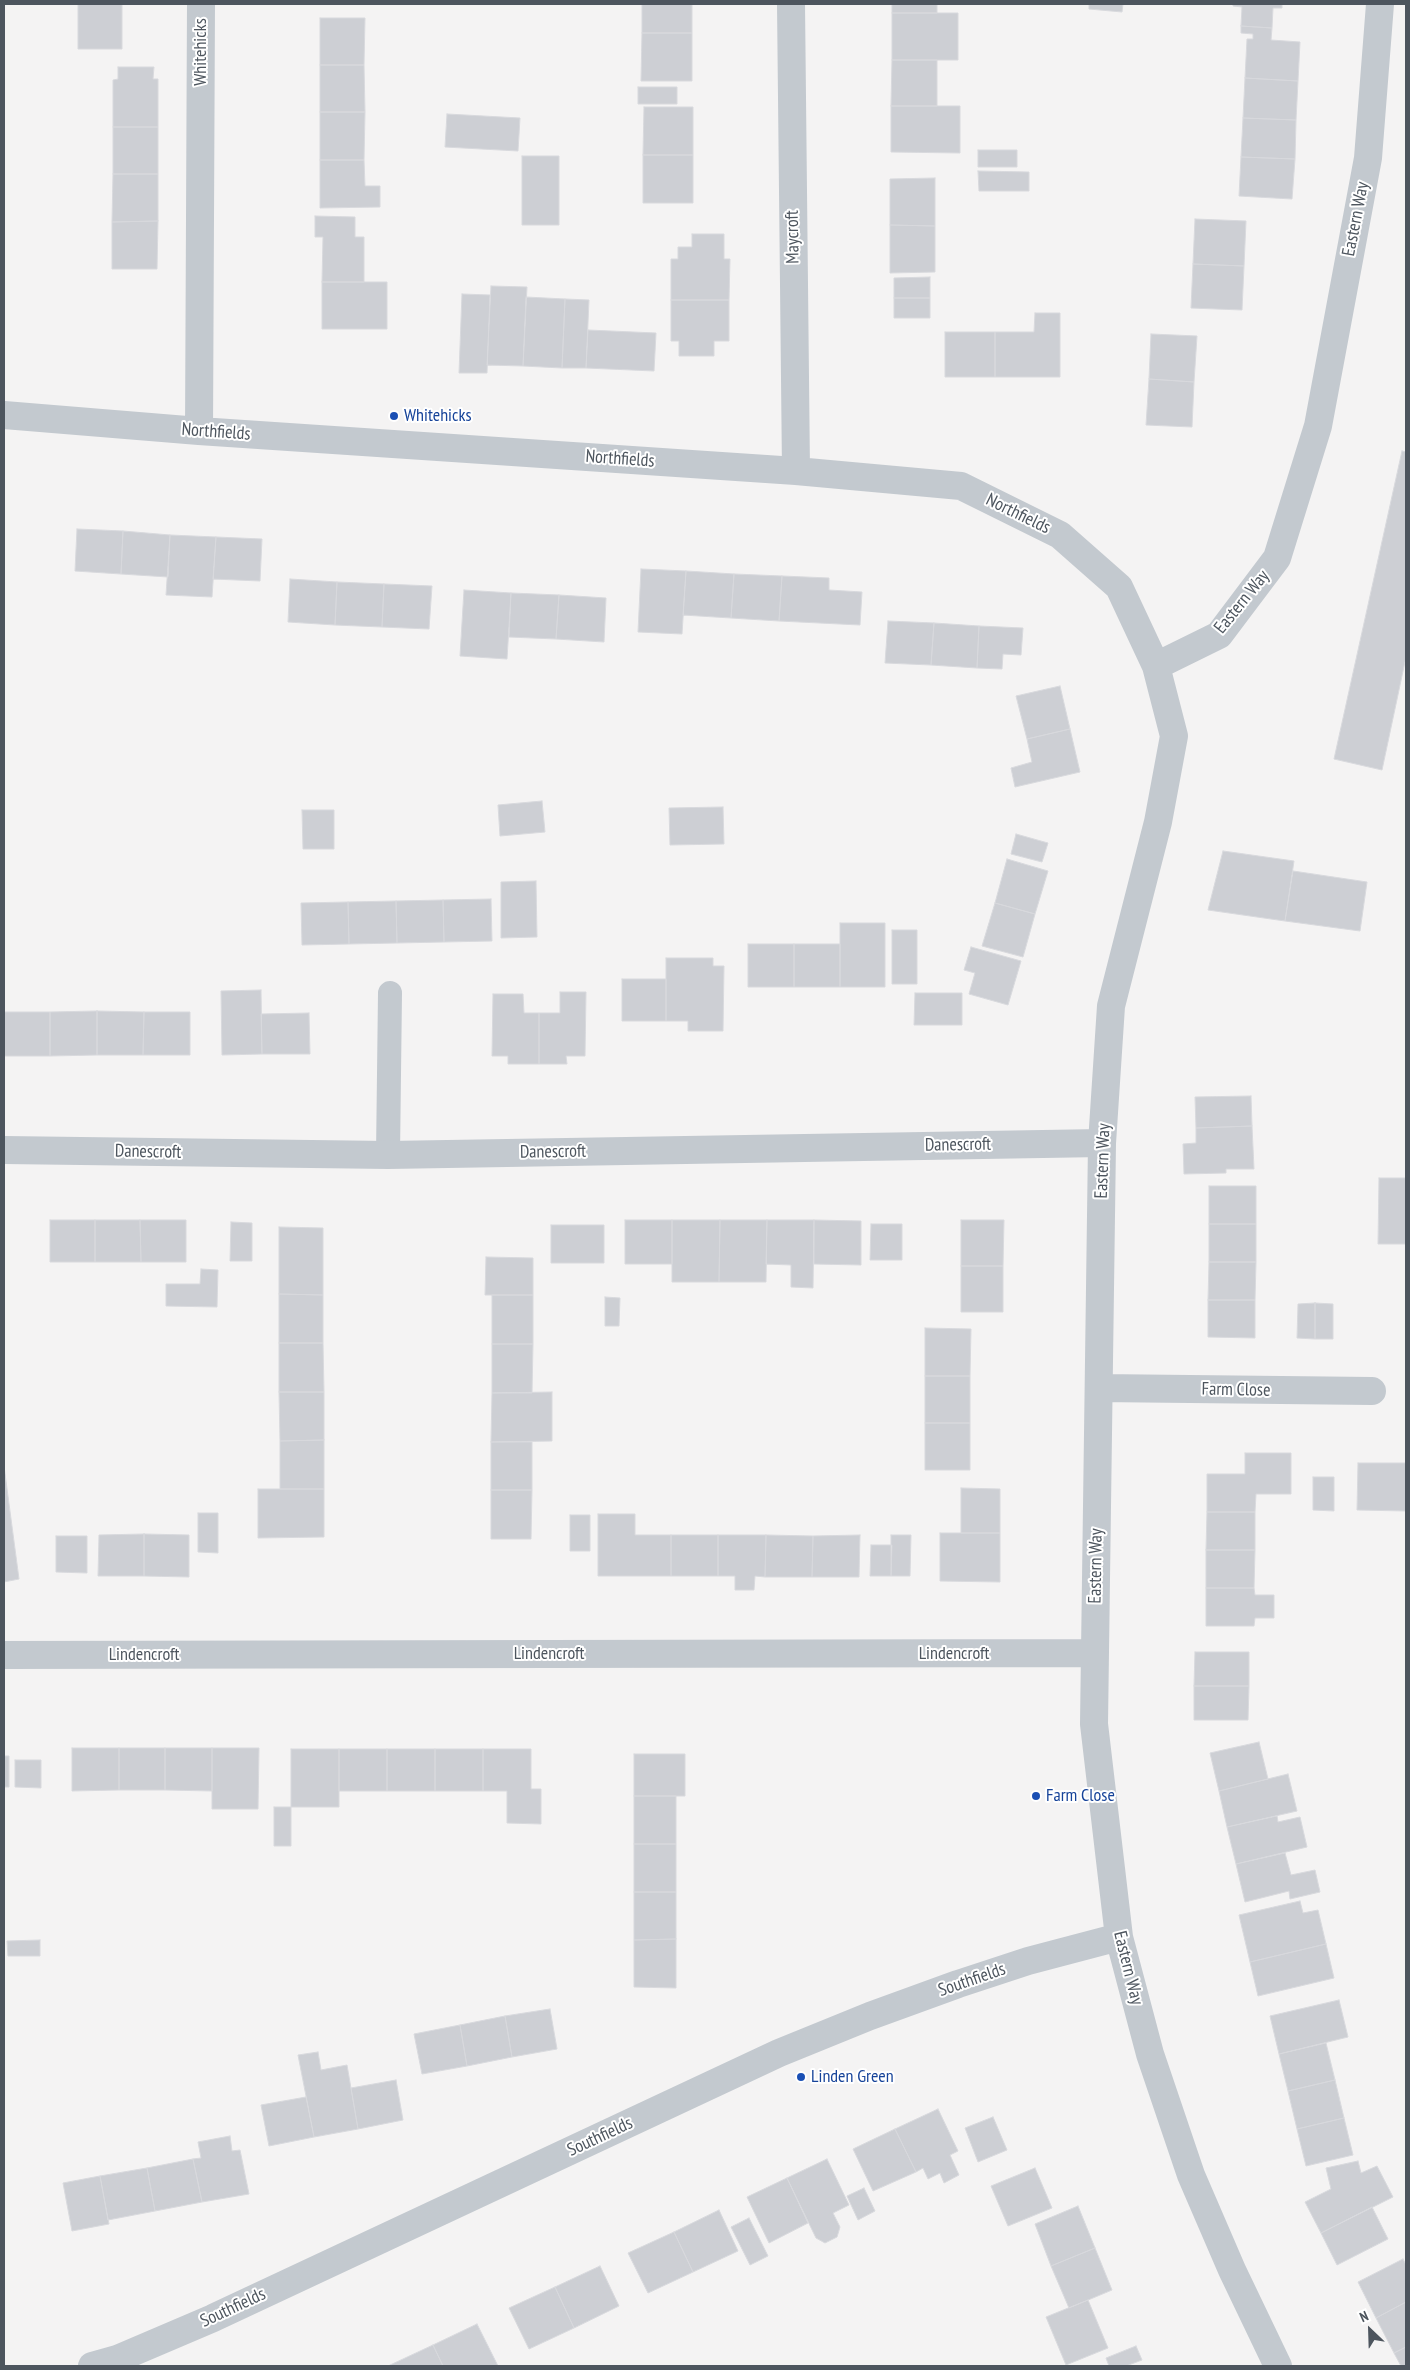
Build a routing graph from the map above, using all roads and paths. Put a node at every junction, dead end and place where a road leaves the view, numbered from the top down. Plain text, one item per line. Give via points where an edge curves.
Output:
1 (201, 4) edge
2 (791, 4) edge
3 (1380, 4) edge
4 (4, 415) edge
5 (199, 431) junction
6 (796, 471) junction
7 (1156, 666) junction
8 (390, 993) dead end
9 (1102, 1143) junction
10 (4, 1150) edge
11 (388, 1155) junction
12 (1099, 1388) junction
13 (1372, 1391) dead end
14 (1094, 1653) junction
15 (4, 1655) edge
16 (1119, 1937) junction
17 (92, 2366) edge
18 (1278, 2366) edge

1 - 5 street, Whitehicks
2 - 6 street, Maycroft
3 - 7 street, Eastern Way via 1364,177 1318,426 1277,558 1219,635
4 - 5 street, Northfields
5 - 6 street, Northfields
6 - 7 street, Northfields via 961,486 1060,535 1119,587
7 - 9 street, Eastern Way via 1174,736 1158,822 1110,1006
8 - 11 lane
9 - 11 street, Danescroft
9 - 12 street, Eastern Way
10 - 11 street, Danescroft
12 - 13 street, Farm Close
12 - 14 street, Eastern Way
14 - 15 street, Lindencroft
14 - 16 street, Eastern Way via 1094,1724
16 - 17 street, Southfields via 958,1984 779,2053 213,2318 117,2359
16 - 18 street, Eastern Way via 1150,2054 1191,2175

